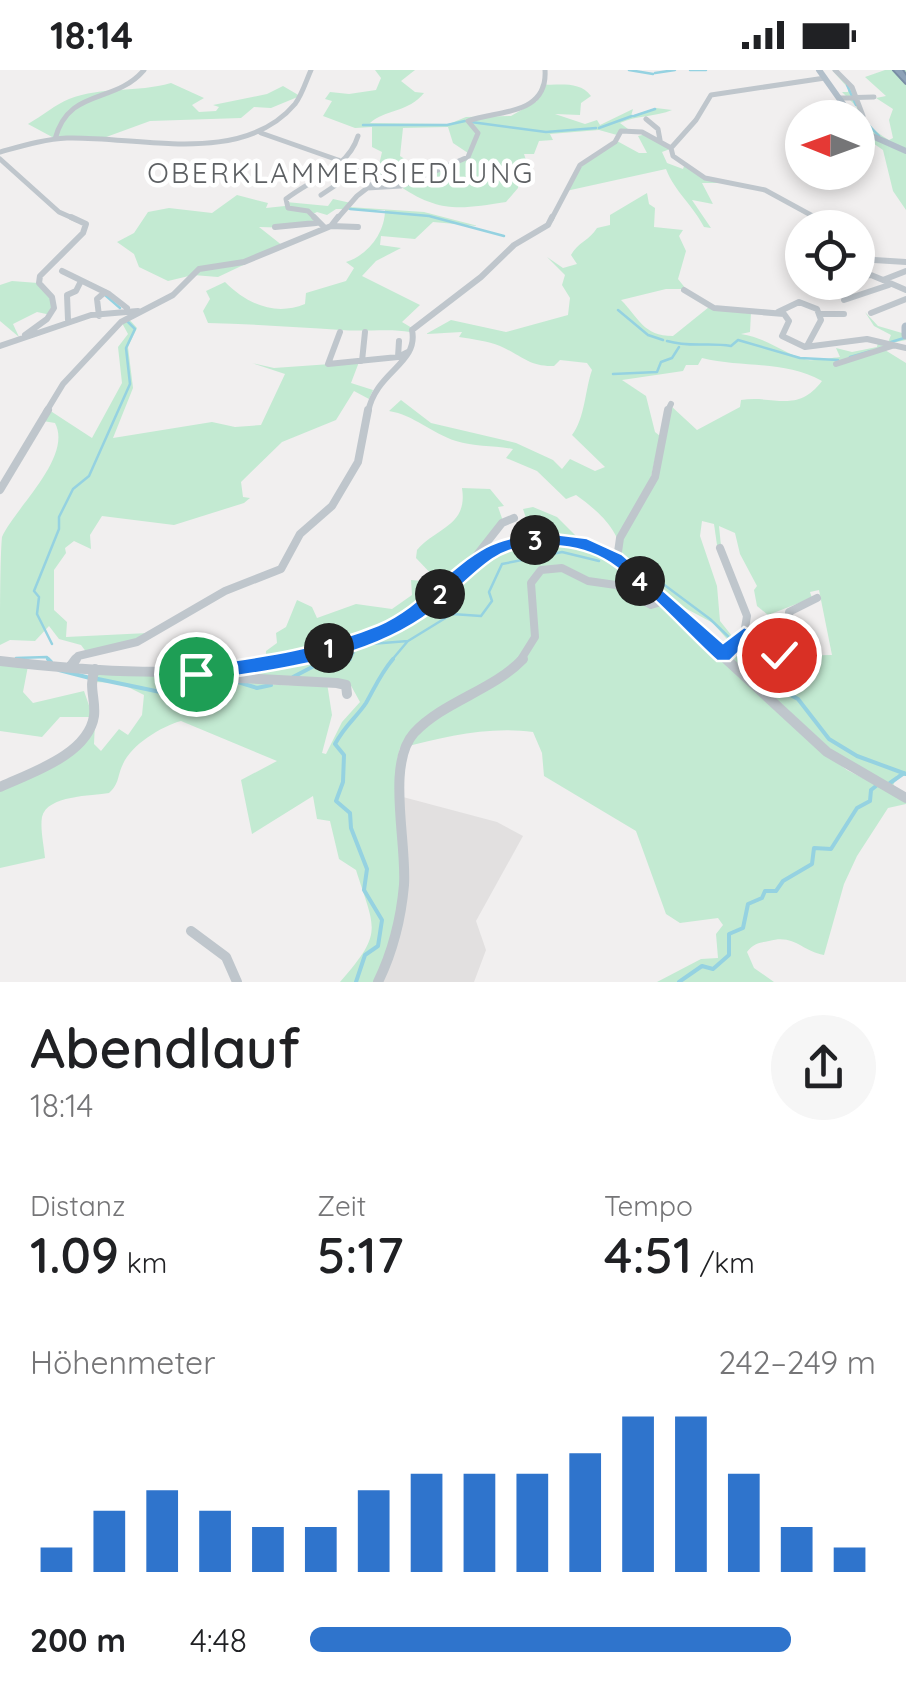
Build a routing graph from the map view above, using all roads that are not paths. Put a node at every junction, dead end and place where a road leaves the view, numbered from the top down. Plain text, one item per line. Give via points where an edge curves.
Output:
1 (144, 70) edge
2 (311, 70) edge
3 (545, 70) edge
4 (802, 70) edge
5 (818, 70) edge
6 (836, 70) edge
7 (824, 78) junction
8 (809, 80) junction
9 (852, 97) junction
10 (874, 97) dead end
11 (839, 98) joint
12 (853, 100) edge
13 (646, 119) dead end
14 (875, 132) edge
15 (261, 133) junction
16 (358, 136) dead end
17 (54, 140) junction
18 (660, 140) junction
19 (671, 148) junction
20 (906, 150) edge
21 (0, 156) edge
22 (340, 161) junction
23 (357, 171) junction
24 (367, 188) junction
25 (321, 195) dead end
26 (806, 210) edge
27 (316, 223) junction
28 (275, 227) dead end
29 (328, 227) junction
30 (358, 228) dead end
31 (875, 259) edge
32 (906, 262) edge
33 (62, 271) dead end
34 (906, 272) edge
35 (875, 276) edge
36 (886, 282) junction
37 (80, 283) junction
38 (875, 287) edge
39 (684, 290) dead end
40 (906, 290) edge
41 (105, 292) junction
42 (906, 298) edge
43 (127, 308) junction
44 (138, 312) junction
45 (778, 312) junction
46 (872, 313) dead end
47 (820, 314) junction
48 (844, 314) dead end
49 (99, 316) junction
50 (68, 320) junction
51 (906, 326) edge
52 (340, 332) dead end
53 (365, 332) dead end
54 (25, 335) junction
55 (906, 335) edge
56 (398, 341) dead end
57 (0, 346) edge
58 (807, 346) junction
59 (890, 346) junction
60 (906, 348) edge
61 (412, 351) junction
62 (398, 357) junction
63 (362, 361) junction
64 (836, 364) dead end
65 (671, 404) dead end
66 (0, 490) edge
67 (514, 518) dead end
68 (720, 548) dead end
69 (616, 558) junction
70 (464, 574) junction
71 (817, 598) dead end
72 (661, 602) junction
73 (744, 634) junction
74 (724, 655) junction
75 (0, 662) edge
76 (70, 667) junction
77 (234, 670) junction
78 (93, 675) junction
79 (347, 694) dead end
80 (0, 787) edge
81 (906, 798) edge
82 (191, 931) dead end
83 (237, 982) edge
84 (378, 982) edge

1 - 17 street via 135,81 69,110
2 - 15 street via 288,112
3 - 24 street via 546,84 534,102 512,116 468,121 478,133 468,157 401,186
4 - 8 street
5 - 7 main road
6 - 9 street
7 - 8 street
7 - 11 main road
8 - 19 street via 711,95
9 - 10 street
9 - 11 street
9 - 12 street
13 - 18 street
14 - 20 main road
15 - 17 street via 149,144
15 - 22 street
16 - 22 street
17 - 21 street
18 - 19 street
18 - 61 street via 623,130 585,160 550,222 414,328
19 - 26 street via 706,178 755,187
21 - 54 street via 59,212 85,222 86,230 39,278 53,312
22 - 23 street
22 - 27 street via 286,199 288,208 308,211
23 - 24 street via 366,163 388,172
23 - 25 street
24 - 29 street
27 - 28 street
27 - 29 street
29 - 30 street
29 - 44 street via 244,262 200,269 174,294
31 - 32 street
33 - 37 street
34 - 36 street
35 - 36 street
36 - 38 street
36 - 40 street
37 - 41 street
37 - 50 street via 67,296
39 - 45 street via 715,304
41 - 43 street
41 - 49 street via 97,299
42 - 46 street
43 - 44 street
43 - 49 street
44 - 66 street via 72,371
45 - 47 street via 804,302
45 - 58 street via 790,321 783,338
47 - 48 street
47 - 58 street
49 - 50 street
50 - 54 street
51 - 55 main road
52 - 63 street via 328,364
53 - 63 street
54 - 57 street
56 - 62 street
58 - 59 street via 827,350 862,340
59 - 60 street
59 - 64 street
61 - 62 street
61 - 76 street via 376,386 358,462 332,506 300,534 281,569 225,591 137,642 78,656
62 - 63 street
65 - 69 street via 654,476
67 - 70 street via 502,523
68 - 73 street via 747,616
69 - 70 street via 571,540 528,541 497,549
69 - 72 street
70 - 77 street via 384,631 297,659
71 - 73 street via 788,612 792,655 774,654
72 - 74 street
72 - 84 street via 651,605 622,587 562,568 542,570 531,583 535,630 526,652 411,736 398,767 401,905 394,947
73 - 74 street
74 - 81 street via 826,752
75 - 76 street
76 - 78 street
77 - 78 street
77 - 79 street via 240,678 336,682 346,685
78 - 80 street via 88,732 62,755
82 - 83 street via 221,947

